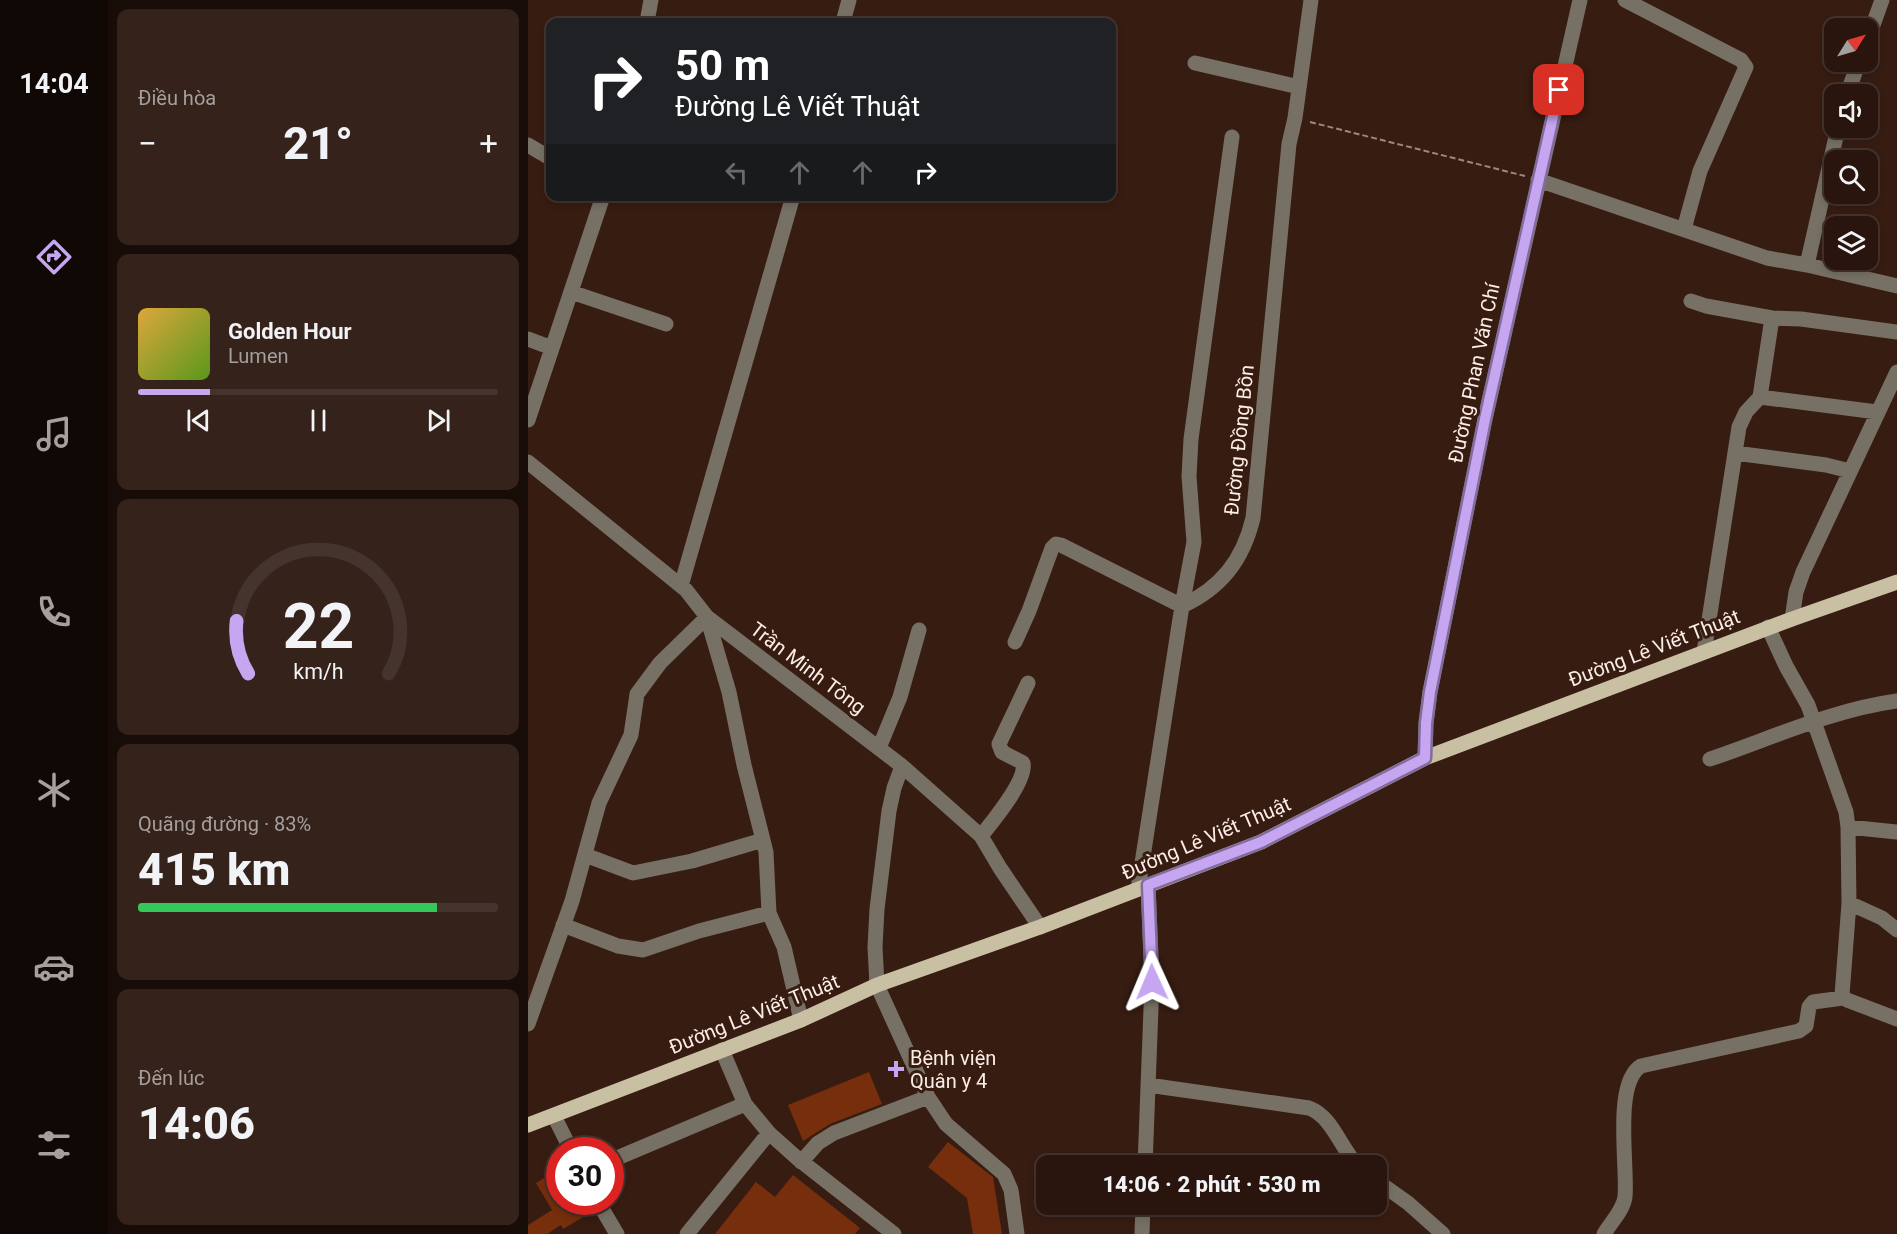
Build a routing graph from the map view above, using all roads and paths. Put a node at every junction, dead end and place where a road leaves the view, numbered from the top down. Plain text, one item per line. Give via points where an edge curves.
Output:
1 (651, 0) edge
2 (849, 0) edge
3 (1311, 0) edge
4 (1580, 0) edge
5 (1625, 0) edge
6 (1882, 0) edge
7 (648, 18) edge
8 (844, 18) edge
9 (1876, 18) edge
10 (1196, 63) dead end
11 (1299, 87) junction
12 (1295, 118) junction
13 (1232, 137) dead end
14 (1836, 138) edge
15 (528, 146) edge
16 (546, 156) edge
17 (1538, 180) junction
18 (601, 201) edge
19 (792, 201) edge
20 (1684, 230) junction
21 (1807, 265) junction
22 (1897, 286) edge
23 (571, 292) junction
24 (1690, 301) dead end
25 (1772, 318) junction
26 (666, 324) dead end
27 (1897, 332) edge
28 (528, 339) edge
29 (552, 348) junction
30 (1897, 372) edge
31 (1760, 398) junction
32 (1877, 412) junction
33 (528, 420) edge
34 (1735, 453) junction
35 (528, 462) edge
36 (1850, 471) junction
37 (1897, 582) edge
38 (681, 586) junction
39 (1182, 606) junction
40 (707, 617) junction
41 (1792, 619) junction
42 (1768, 627) junction
43 (919, 630) dead end
44 (1015, 642) dead end
45 (1704, 652) junction
46 (1028, 683) dead end
47 (1897, 701) edge
48 (1813, 721) junction
49 (879, 748) junction
50 (1425, 758) junction
51 (1710, 759) dead end
52 (902, 766) junction
53 (1848, 827) junction
54 (1897, 832) edge
55 (981, 836) junction
56 (763, 840) junction
57 (585, 855) junction
58 (1143, 887) junction
59 (1849, 903) junction
60 (769, 913) junction
61 (563, 925) junction
62 (1040, 927) junction
63 (1897, 930) edge
64 (877, 985) junction
65 (1844, 998) junction
66 (1897, 1018) edge
67 (801, 1020) junction
68 (528, 1024) edge
69 (722, 1050) junction
70 (1148, 1085) junction
71 (928, 1097) junction
72 (745, 1104) junction
73 (554, 1116) junction
74 (528, 1125) edge
75 (769, 1133) junction
76 (564, 1137) edge
77 (624, 1155) edge
78 (1145, 1155) edge
79 (1349, 1155) edge
80 (801, 1162) junction
81 (1387, 1188) edge
82 (604, 1215) edge
83 (1143, 1215) edge
84 (611, 1231) edge
85 (687, 1234) edge
86 (894, 1234) edge
87 (1017, 1234) edge
88 (1142, 1234) edge
89 (1443, 1234) edge
90 (1604, 1234) edge

1 - 7 street
2 - 8 street
3 - 11 street, Đường Đồng Bồn
4 - 17 street, Đường Phan Văn Chí
5 - 20 street via 1741,60 1746,67 1700,171
6 - 9 street
10 - 11 street
11 - 12 street, Đường Đồng Bồn
12 - 17 path
12 - 39 street, Đường Đồng Bồn via 1289,144 1252,524 1242,552 1224,577 1201,597
13 - 39 street via 1191,439 1194,542
14 - 21 street
15 - 16 street
17 - 20 street
17 - 50 street, Đường Phan Văn Chí via 1430,692
18 - 23 street
19 - 38 street
20 - 21 street via 1767,258
21 - 22 street
23 - 26 street
23 - 29 street
24 - 25 street
25 - 27 street
25 - 31 street
28 - 29 street
29 - 33 street
30 - 32 street
31 - 32 street
31 - 34 street via 1741,421
32 - 36 street
34 - 36 street
34 - 45 street
35 - 38 street, Trần Minh Tông
36 - 41 street via 1803,572
37 - 41 main road, Đường Lê Viết Thuật
38 - 40 street, Trần Minh Tông
39 - 44 street via 1056,544
39 - 58 street
40 - 49 street, Trần Minh Tông
40 - 56 street via 729,692
40 - 57 street via 660,663 637,694 631,735 599,803
41 - 42 main road, Đường Lê Viết Thuật
42 - 45 main road, Đường Lê Viết Thuật
42 - 48 street
43 - 49 street via 900,697
45 - 50 main road, Đường Lê Viết Thuật
46 - 55 street via 999,744 1002,752 1023,762 1023,772 1010,799
47 - 48 street
48 - 51 street
48 - 53 street via 1843,801
49 - 52 street, Trần Minh Tông
50 - 58 main road, Đường Lê Viết Thuật via 1261,842
52 - 55 street, Trần Minh Tông
52 - 64 street via 889,811 878,898
53 - 54 street
53 - 59 street
55 - 62 street, Trần Minh Tông
56 - 57 street via 633,873
56 - 60 street
57 - 61 street
58 - 62 main road, Đường Lê Viết Thuật
58 - 70 street via 1152,982
59 - 63 street via 1882,918
59 - 65 street via 1840,990
60 - 61 street via 643,950 618,946
60 - 67 street via 784,947
61 - 68 street
62 - 64 main road, Đường Lê Viết Thuật
64 - 67 main road, Đường Lê Viết Thuật
64 - 71 street
65 - 66 street
65 - 90 street via 1813,1002 1806,1026 1798,1031 1636,1069 1629,1082 1625,1111 1624,1200
67 - 69 main road, Đường Lê Viết Thuật
69 - 72 street
69 - 73 main road, Đường Lê Viết Thuật
70 - 78 street
70 - 79 street via 1310,1108 1324,1116
71 - 80 street via 834,1133 818,1143
71 - 87 street via 946,1124 1005,1174
72 - 75 street
72 - 77 street
73 - 74 main road, Đường Lê Viết Thuật
73 - 76 street
75 - 80 street
75 - 85 street
80 - 86 street
81 - 89 street
82 - 84 street
83 - 88 street

